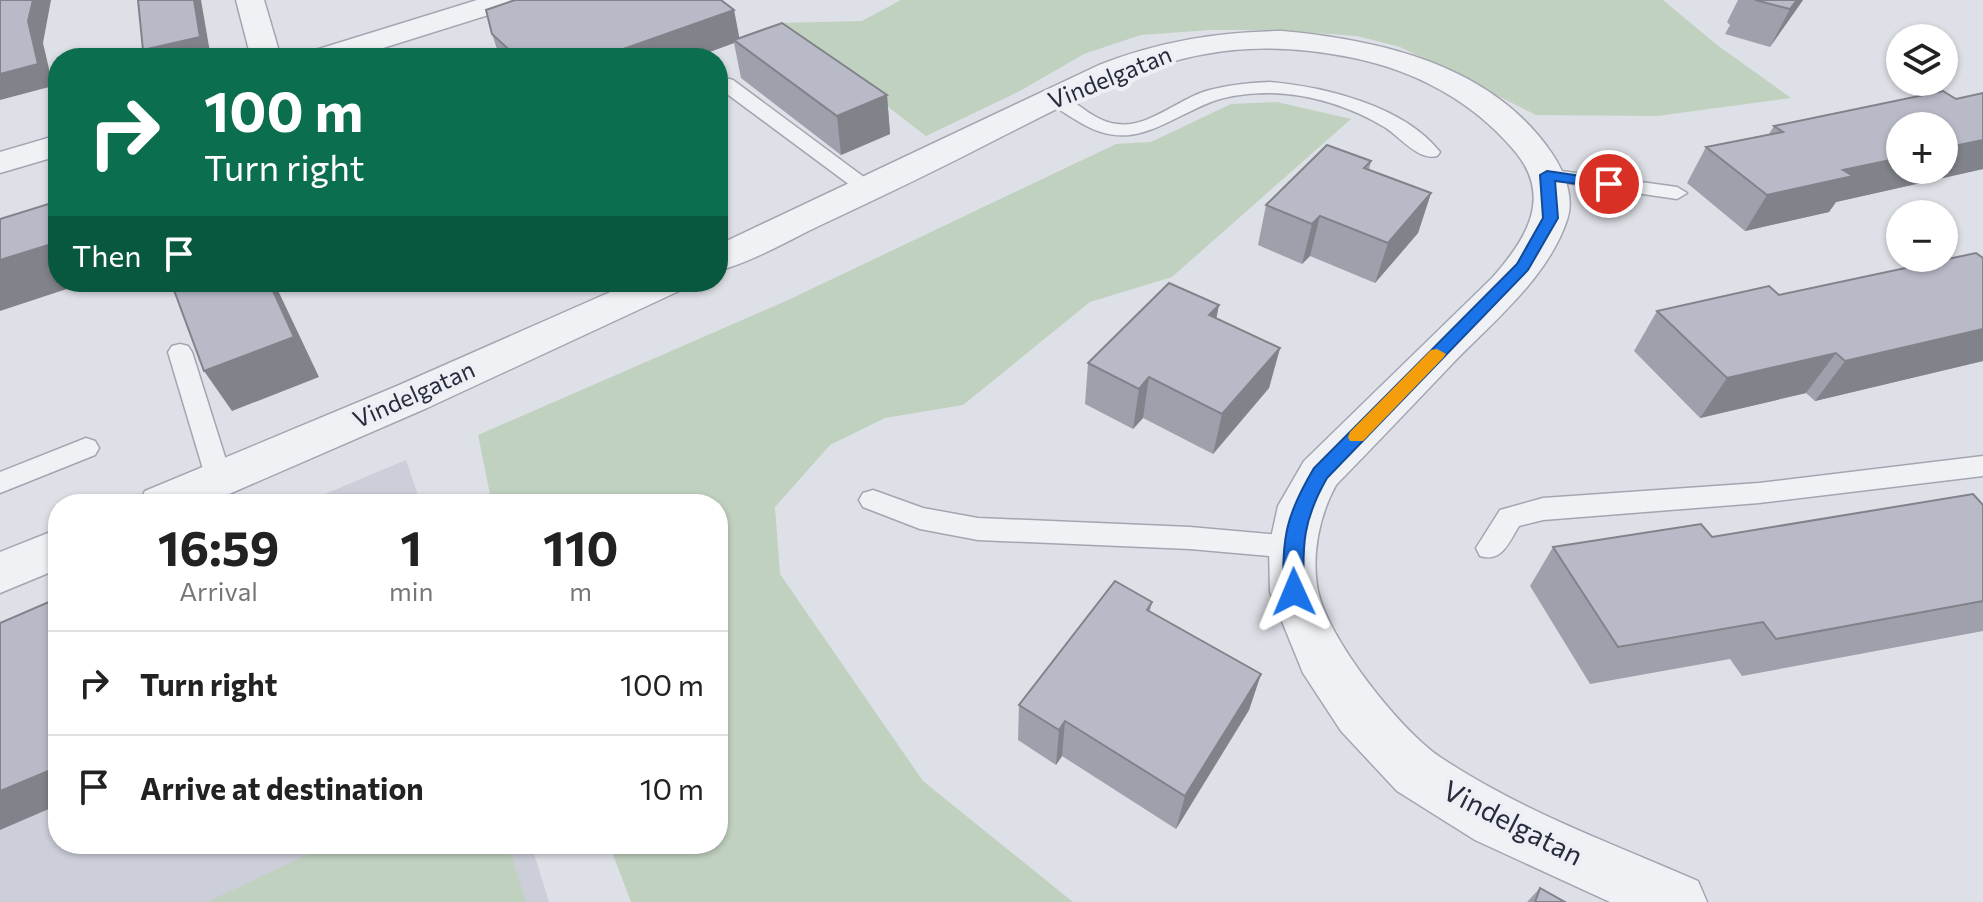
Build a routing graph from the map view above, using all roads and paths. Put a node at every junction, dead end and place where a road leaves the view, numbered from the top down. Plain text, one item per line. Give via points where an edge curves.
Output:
1 (250, 0) edge
2 (507, 0) edge
3 (263, 48) edge
4 (352, 48) edge
5 (728, 85) edge
6 (1056, 98) junction
7 (48, 148) edge
8 (1430, 152) dead end
9 (0, 163) edge
10 (1547, 175) junction
11 (869, 190) junction
12 (1677, 193) dead end
13 (728, 254) edge
14 (644, 292) edge
15 (180, 352) edge
16 (86, 448) dead end
17 (1983, 466) edge
18 (219, 479) junction
19 (0, 483) edge
20 (184, 494) edge
21 (873, 500) dead end
22 (1293, 547) junction
23 (1490, 548) dead end
24 (48, 552) edge
25 (0, 573) edge
26 (1677, 902) edge

1 - 3 street
2 - 4 street
5 - 11 lane
6 - 8 lane via 1105,127 1129,130 1214,94 1276,88 1377,113
6 - 10 street, Vindelgatan via 1137,61 1192,46 1251,40 1331,45 1401,61 1474,95 1521,136
6 - 11 street, Vindelgatan
7 - 9 street
10 - 12 lane
10 - 22 street, Vindelgatan via 1550,218 1523,267 1320,473 1301,506
11 - 13 street, Vindelgatan
14 - 18 street, Vindelgatan
15 - 18 lane
16 - 19 lane
17 - 23 lane via 1759,493 1543,509 1510,518
18 - 20 street, Vindelgatan
21 - 22 lane via 920,518 978,529
22 - 26 street, Vindelgatan via 1294,592 1321,657 1360,714 1417,773 1495,821
24 - 25 street

